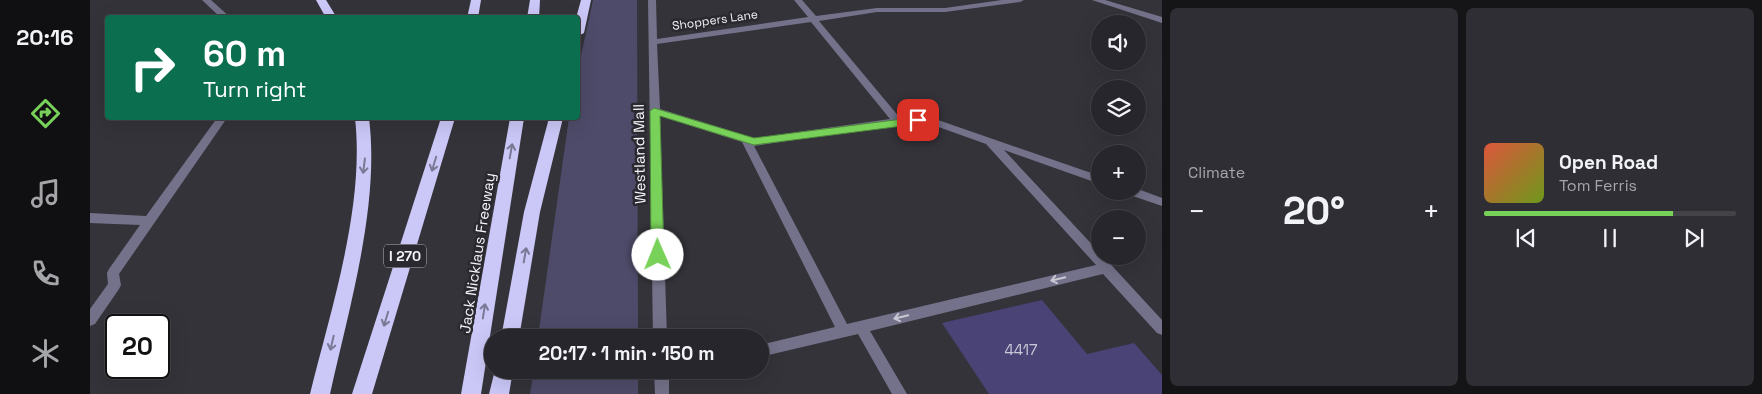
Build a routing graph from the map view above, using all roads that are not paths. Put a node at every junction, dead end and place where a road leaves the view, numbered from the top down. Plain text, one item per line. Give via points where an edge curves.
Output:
1 (206, 0) edge
2 (321, 0) edge
3 (476, 0) edge
4 (535, 0) edge
5 (586, 0) edge
6 (652, 0) edge
7 (798, 0) edge
8 (1020, 0) edge
9 (1096, 0) edge
10 (224, 15) edge
11 (330, 15) edge
12 (473, 15) edge
13 (533, 15) edge
14 (813, 18) junction
15 (1162, 20) edge
16 (580, 25) edge
17 (652, 42) junction
18 (654, 111) junction
19 (221, 120) edge
20 (362, 120) edge
21 (447, 120) edge
22 (517, 120) edge
23 (555, 120) edge
24 (898, 121) junction
25 (746, 140) junction
26 (988, 140) junction
27 (1091, 177) edge
28 (1146, 196) edge
29 (1162, 202) edge
30 (90, 218) edge
31 (150, 221) junction
32 (1106, 268) junction
33 (90, 320) edge
34 (861, 327) junction
35 (512, 329) edge
36 (660, 329) edge
37 (1162, 329) edge
38 (844, 331) junction
39 (769, 349) edge
40 (502, 379) edge
41 (661, 379) edge
42 (320, 394) edge
43 (362, 394) edge
44 (471, 394) edge
45 (499, 394) edge
46 (662, 394) edge
47 (900, 394) edge

1 - 10 lane
2 - 11 highway
3 - 12 highway
4 - 13 highway
5 - 16 highway
6 - 17 lane, Westland Mall
7 - 14 lane
8 - 14 lane, Shoppers Lane via 945,10 877,10
9 - 15 lane
14 - 17 lane, Shoppers Lane
14 - 24 lane
17 - 18 lane, Westland Mall
18 - 25 lane
18 - 36 lane, Westland Mall
19 - 31 lane
20 -> 42 highway via 366,150 354,248
21 -> 43 highway, I 270
44 -> 22 highway, Jack Nicklaus Freeway
35 -> 23 highway via 532,212
24 - 25 lane via 767,141
24 - 26 lane via 934,122
25 - 38 lane
26 - 27 lane
26 - 32 lane
28 - 29 lane
30 - 31 lane
31 - 33 lane via 113,273 115,285
32 -> 34 lane
32 - 37 lane
34 - 38 lane
34 - 47 lane
38 - 39 lane
40 - 45 highway
41 - 46 lane

